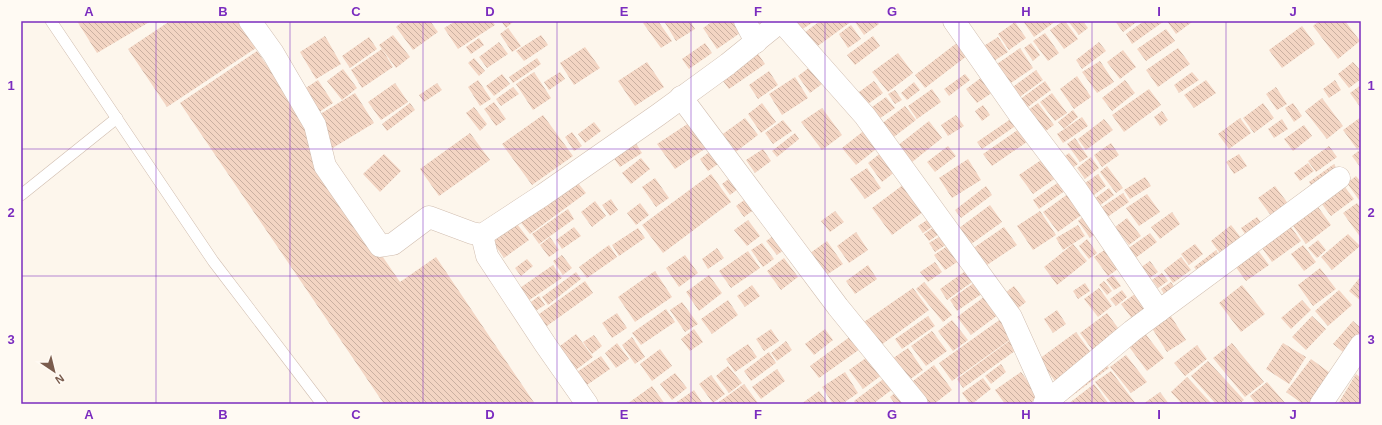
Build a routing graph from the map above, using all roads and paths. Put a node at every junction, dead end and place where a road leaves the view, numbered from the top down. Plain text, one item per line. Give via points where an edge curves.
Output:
1 (51, 21) edge
2 (250, 21) edge
3 (745, 21) edge
4 (781, 21) edge
5 (954, 21) edge
6 (756, 42) junction
7 (681, 97) junction
8 (117, 118) junction
9 (1339, 178) dead end
10 (21, 195) edge
11 (482, 235) junction
12 (1159, 311) junction
13 (1361, 345) edge
14 (1047, 402) edge
15 (322, 404) edge
16 (588, 404) edge
17 (917, 404) edge
18 (1321, 404) edge

1 - 8 lane
2 - 11 street via 273,53 315,125 325,166 380,246 393,244 429,217
3 - 6 street
4 - 6 street
4 - 14 street via 865,116 1011,317
5 - 12 street via 1018,114 1076,189
6 - 7 street
7 - 11 street
7 - 17 street via 838,306
8 - 10 lane
8 - 15 lane via 213,261
9 - 12 street
11 - 16 street via 487,256
12 - 14 street
13 - 18 street

